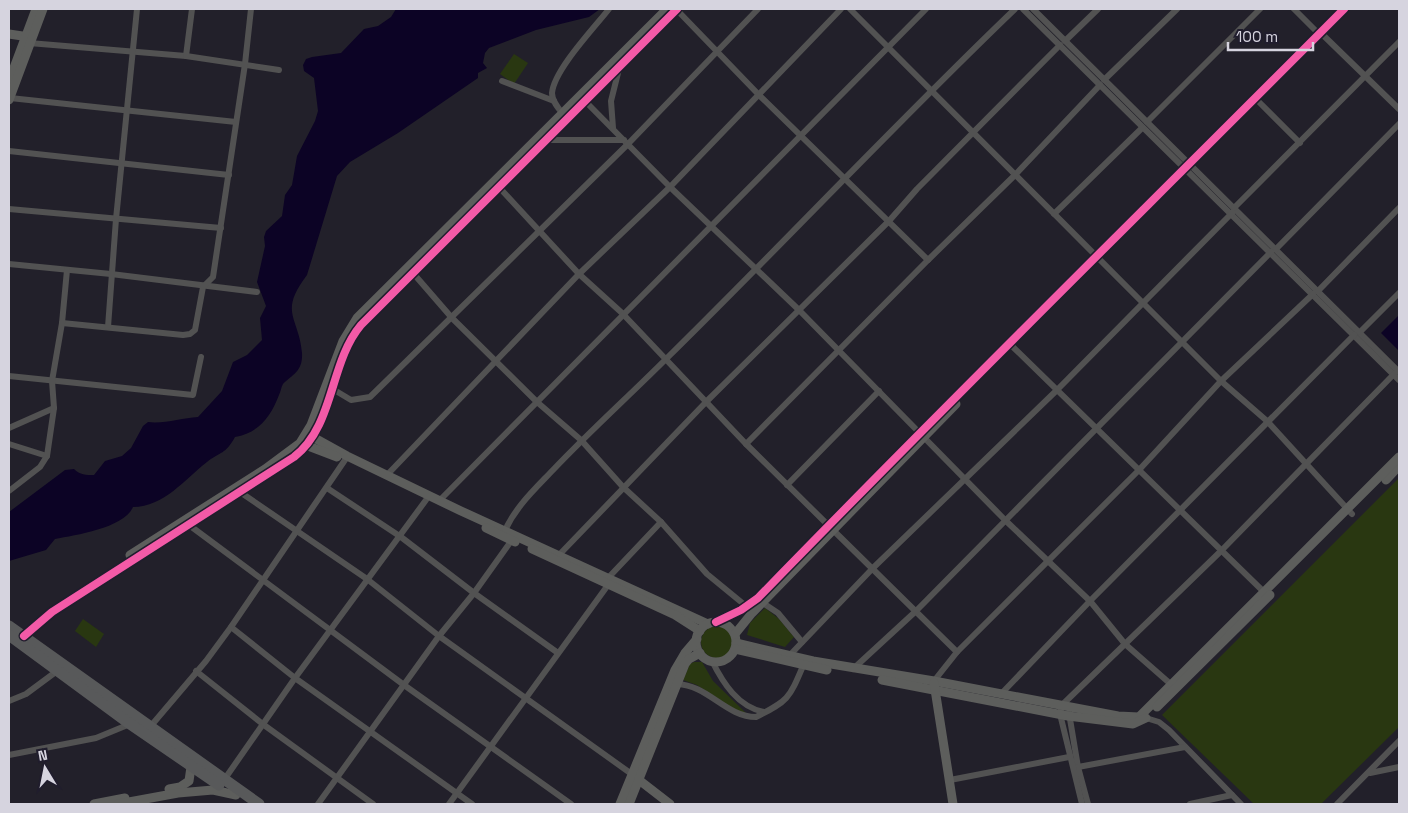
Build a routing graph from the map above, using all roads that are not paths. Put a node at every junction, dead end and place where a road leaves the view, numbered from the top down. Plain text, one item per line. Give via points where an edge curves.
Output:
1 (36, 9) edge
2 (43, 9) edge
3 (137, 9) edge
4 (192, 9) edge
5 (251, 9) edge
6 (609, 9) edge
7 (667, 9) edge
8 (677, 9) edge
9 (758, 9) edge
10 (842, 9) edge
11 (850, 9) edge
12 (926, 9) edge
13 (1014, 9) edge
14 (1024, 9) edge
15 (1033, 9) edge
16 (1098, 9) edge
17 (1165, 9) edge
18 (1177, 9) edge
19 (1260, 9) edge
20 (1294, 9) edge
21 (1344, 9) edge
22 (1350, 9) edge
23 (1170, 15) junction
24 (662, 19) junction
25 (9, 34) edge
26 (1321, 35) junction
27 (9, 38) edge
28 (30, 40) junction
29 (1399, 42) edge
30 (1063, 43) junction
31 (888, 47) junction
32 (717, 50) junction
33 (132, 51) junction
34 (186, 56) junction
35 (245, 64) junction
36 (620, 66) junction
37 (279, 70) dead end
38 (1364, 77) junction
39 (9, 81) edge
40 (502, 81) dead end
41 (1102, 83) junction
42 (930, 91) junction
43 (759, 95) junction
44 (582, 98) junction
45 (9, 99) edge
46 (554, 101) junction
47 (1258, 101) junction
48 (126, 110) junction
49 (1399, 110) edge
50 (563, 114) junction
51 (236, 122) junction
52 (1147, 122) junction
53 (1399, 124) edge
54 (1142, 128) junction
55 (613, 129) junction
56 (975, 132) junction
57 (801, 135) junction
58 (547, 140) junction
59 (626, 142) junction
60 (1300, 143) junction
61 (9, 151) edge
62 (122, 163) junction
63 (1190, 167) junction
64 (229, 175) junction
65 (1015, 175) junction
66 (844, 179) junction
67 (496, 184) junction
68 (670, 187) junction
69 (1399, 208) edge
70 (9, 209) edge
71 (1233, 210) junction
72 (1054, 214) junction
73 (116, 219) junction
74 (889, 221) junction
75 (711, 226) junction
76 (220, 228) junction
77 (539, 232) junction
78 (1273, 250) junction
79 (928, 260) junction
80 (1099, 260) junction
81 (9, 264) edge
82 (755, 268) junction
83 (67, 270) junction
84 (413, 273) junction
85 (111, 274) junction
86 (579, 274) junction
87 (203, 286) junction
88 (256, 292) dead end
89 (1315, 292) junction
90 (1399, 292) edge
91 (1142, 302) junction
92 (799, 310) junction
93 (622, 314) junction
94 (452, 318) junction
95 (62, 323) junction
96 (108, 327) junction
97 (1357, 333) junction
98 (1181, 341) junction
99 (1013, 347) junction
100 (838, 350) junction
101 (201, 357) dead end
102 (667, 359) junction
103 (497, 361) junction
104 (1397, 373) edge
105 (9, 376) edge
106 (1399, 380) edge
107 (52, 381) junction
108 (1221, 381) junction
109 (331, 388) junction
110 (1057, 390) junction
111 (880, 391) junction
112 (707, 401) junction
113 (537, 402) junction
114 (54, 408) junction
115 (1267, 422) junction
116 (9, 428) edge
117 (1095, 428) junction
118 (923, 434) junction
119 (307, 440) junction
120 (581, 440) junction
121 (9, 444) edge
122 (746, 444) junction
123 (47, 456) junction
124 (1399, 457) edge
125 (345, 460) junction
126 (1307, 465) junction
127 (1399, 466) edge
128 (1140, 470) junction
129 (388, 475) junction
130 (965, 479) junction
131 (787, 485) junction
132 (623, 487) junction
133 (327, 488) junction
134 (9, 491) edge
135 (240, 492) junction
136 (426, 500) junction
137 (440, 500) junction
138 (1181, 509) junction
139 (1350, 512) junction
140 (200, 514) junction
141 (1005, 520) junction
142 (661, 522) junction
143 (189, 525) junction
144 (832, 528) junction
145 (296, 532) junction
146 (504, 533) junction
147 (401, 536) junction
148 (514, 538) junction
149 (1221, 551) junction
150 (559, 555) junction
151 (1048, 560) junction
152 (873, 568) junction
153 (262, 579) junction
154 (367, 579) junction
155 (608, 581) junction
156 (474, 593) junction
157 (1267, 595) junction
158 (1090, 601) junction
159 (763, 603) junction
160 (746, 606) junction
161 (916, 611) junction
162 (9, 620) edge
163 (712, 623) junction
164 (231, 627) junction
165 (331, 629) junction
166 (17, 634) edge
167 (698, 635) junction
168 (439, 636) junction
169 (9, 640) edge
170 (735, 642) junction
171 (802, 642) junction
172 (1125, 644) junction
173 (957, 652) junction
174 (558, 653) junction
175 (700, 653) junction
176 (789, 656) junction
177 (712, 661) junction
178 (803, 666) junction
179 (853, 669) junction
180 (57, 671) junction
181 (196, 671) junction
182 (295, 678) junction
183 (677, 684) junction
184 (404, 685) junction
185 (934, 685) junction
186 (1174, 688) junction
187 (1002, 693) junction
188 (526, 696) junction
189 (9, 701) edge
190 (1066, 709) junction
191 (765, 712) junction
192 (1146, 718) junction
193 (130, 724) junction
194 (264, 725) junction
195 (150, 727) junction
196 (373, 731) junction
197 (1399, 741) edge
198 (490, 746) junction
199 (1186, 747) junction
200 (9, 755) edge
201 (1069, 757) junction
202 (191, 767) junction
203 (1078, 767) junction
204 (1399, 768) edge
205 (1368, 773) junction
206 (636, 777) junction
207 (337, 778) junction
208 (224, 780) junction
209 (950, 780) junction
210 (457, 794) junction
211 (236, 795) junction
212 (1232, 795) junction
213 (161, 800) edge
214 (566, 803) edge
215 (96, 804) edge
216 (118, 804) edge
217 (248, 804) edge
218 (259, 804) edge
219 (318, 804) edge
220 (373, 804) edge
221 (449, 804) edge
222 (472, 804) edge
223 (620, 804) edge
224 (629, 804) edge
225 (670, 804) edge
226 (953, 804) edge
227 (1082, 804) edge
228 (1088, 804) edge
229 (1190, 804) edge
230 (1241, 804) edge
231 (1337, 804) edge

1 - 28 street
2 - 28 street
3 - 33 street
4 - 34 street
5 - 35 street
6 - 46 street via 558,76 552,91
7 - 24 street
8 - 24 street
8 - 32 street
9 - 32 street
10 - 43 street
11 - 31 street
12 - 31 street
13 - 42 street
14 - 30 street
15 - 30 street
16 - 30 street
17 - 23 street
18 - 23 street
19 - 52 street
20 - 26 street
21 - 26 street
22 - 26 street
23 - 41 street
24 - 36 street
24 - 44 street
25 - 28 street
26 - 38 street
26 - 47 street
26 - 63 street
27 - 28 street
28 - 33 street
28 - 39 street
28 - 45 street
29 - 38 street
30 - 41 street
30 - 56 street
31 - 42 street
31 - 57 street
32 - 43 street
32 - 59 street
33 - 34 street
33 - 48 street
34 - 35 street
35 - 37 street
35 - 51 street
36 - 44 street
36 - 55 street via 611,101
38 - 49 street
38 - 60 street
40 - 46 street
41 - 52 street
41 - 54 street
41 - 65 street
42 - 56 street
42 - 66 street
43 - 57 street
43 - 68 street
44 - 50 street
44 - 55 street
44 - 58 street
45 - 48 street
46 - 50 street
47 - 60 street
47 - 63 street
48 - 51 street
48 - 62 street
50 - 67 street
51 - 64 street
52 - 63 street
53 - 78 street
54 - 63 street
54 - 72 street
55 - 59 street
56 - 65 street
56 - 74 street
57 - 66 street
57 - 75 street
58 - 59 street
58 - 67 street
59 - 68 street
59 - 77 street
60 - 71 street
61 - 62 street
62 - 64 street
62 - 73 street
63 - 71 street
63 - 80 street
64 - 76 street
65 - 72 street
65 - 79 street
66 - 74 street
66 - 82 street
67 - 77 street
67 - 84 street
67 - 119 street via 348,329
68 - 75 street
68 - 86 street
69 - 89 street
70 - 73 street
71 - 78 street
71 - 91 street
72 - 80 street
73 - 76 street
73 - 85 street
74 - 79 street
74 - 92 street
75 - 82 street
75 - 93 street
76 - 87 street via 213,277
77 - 86 street
77 - 94 street
78 - 89 street
78 - 98 street
79 - 100 street
80 - 91 street
80 - 99 street
80 - 118 street
81 - 83 street
82 - 92 street
82 - 102 street
83 - 85 street
83 - 95 street
84 - 94 street
84 - 109 street via 353,334
85 - 87 street
85 - 96 street
86 - 93 street
86 - 103 street
87 - 88 street
87 - 96 street via 196,326 190,334
89 - 97 street
89 - 108 street
90 - 97 street
91 - 98 street
91 - 110 street
92 - 100 street
92 - 112 street
93 - 102 street
93 - 113 street
94 - 103 street
94 - 109 street via 370,397 351,400
95 - 96 street
95 - 107 street
97 - 104 street
97 - 115 street
98 - 108 street
98 - 117 street
99 - 110 street
99 - 118 street
100 - 111 street
100 - 122 street
101 - 107 street via 193,395
102 - 112 street
102 - 120 street
103 - 113 street
103 - 129 street
104 - 106 street
104 - 126 street
105 - 107 street
107 - 114 street
108 - 115 street
108 - 128 street
109 - 119 street
110 - 117 street
110 - 130 street
111 - 118 street
111 - 131 street
112 - 122 street
112 - 132 street
113 - 120 street
113 - 137 street
114 - 116 street
114 - 123 street
115 - 126 street
115 - 138 street
117 - 128 street
117 - 141 street
118 - 130 street
118 - 144 street
119 - 125 street
119 - 129 street
119 - 135 street via 294,457
119 - 140 street
120 - 132 street
120 - 146 street via 523,502
121 - 123 street
122 - 131 street
123 - 134 street via 40,467
124 - 139 street
125 - 133 street
125 - 136 street
126 - 139 street
126 - 149 street
127 - 139 street
128 - 138 street
128 - 151 street
129 - 137 street
130 - 141 street
130 - 152 street
131 - 144 street
132 - 142 street
132 - 150 street
133 - 145 street
133 - 147 street
135 - 140 street
135 - 145 street
136 - 146 street
136 - 147 street
137 - 146 street
138 - 149 street
138 - 158 street
139 - 157 street
140 - 143 street
140 - 166 street via 59,600
141 - 151 street
141 - 161 street
142 - 155 street
142 - 160 street via 707,574
143 - 153 street
143 - 166 street
144 - 152 street
144 - 159 street
144 - 160 street
145 - 153 street
145 - 154 street
146 - 148 street
147 - 154 street
147 - 156 street
148 - 150 street
148 - 155 street
148 - 156 street
149 - 157 street
149 - 172 street
150 - 155 street
151 - 158 street
151 - 173 street
152 - 161 street
152 - 171 street
153 - 164 street
153 - 165 street
154 - 165 street
154 - 168 street
155 - 163 street
155 - 167 street via 675,615
155 - 174 street
156 - 168 street
156 - 174 street
157 - 186 street
158 - 172 street
158 - 187 street
159 - 170 street
159 - 171 street via 778,613
160 - 163 street
161 - 173 street
161 - 179 street
162 - 166 highway
163 - 167 street
163 - 170 street via 727,625
164 - 181 street
164 - 182 street
165 - 182 street
165 - 184 street
166 - 169 highway
166 - 180 highway
166 - 195 highway
167 - 175 street
167 - 206 street via 679,661
168 - 184 street
168 - 188 street
170 - 176 street
170 - 177 street via 723,661
170 - 178 street
171 - 176 street
172 - 186 street
172 - 190 street
173 - 185 street
174 - 188 street
175 - 177 street
175 - 183 street via 685,664
176 - 179 street
177 - 191 street via 721,679 742,702 754,710
178 - 185 street
178 - 191 street via 790,695
179 - 185 street
180 - 189 street via 26,694
180 - 193 highway
181 - 194 street
181 - 195 street
182 - 194 street
182 - 196 street
183 - 191 street via 691,685 742,715 756,717
183 - 206 street
184 - 196 street
184 - 198 street
185 - 187 street
185 - 190 street
185 - 209 street
186 - 190 street via 1139,717
186 - 192 street
187 - 190 street
188 - 198 street
188 - 206 street
190 - 192 street via 1133,724
190 - 201 street
190 - 203 street
192 - 199 street via 1159,722
193 - 200 street via 96,738
193 - 202 highway
194 - 207 street
194 - 208 street
195 - 208 highway
196 - 207 street
196 - 210 street
197 - 205 street
198 - 210 street
198 - 214 street
199 - 203 street
199 - 212 street
201 - 209 street
201 - 227 street
202 - 211 highway
202 - 215 street via 190,782 180,787
203 - 228 street
204 - 205 street
205 - 231 street
206 - 223 street
206 - 224 street
206 - 225 street
207 - 219 street
207 - 220 street
208 - 218 highway
209 - 226 street
210 - 221 street
210 - 222 street
211 - 213 street via 213,790
211 - 217 highway
212 - 229 street
212 - 230 street
213 - 216 street

